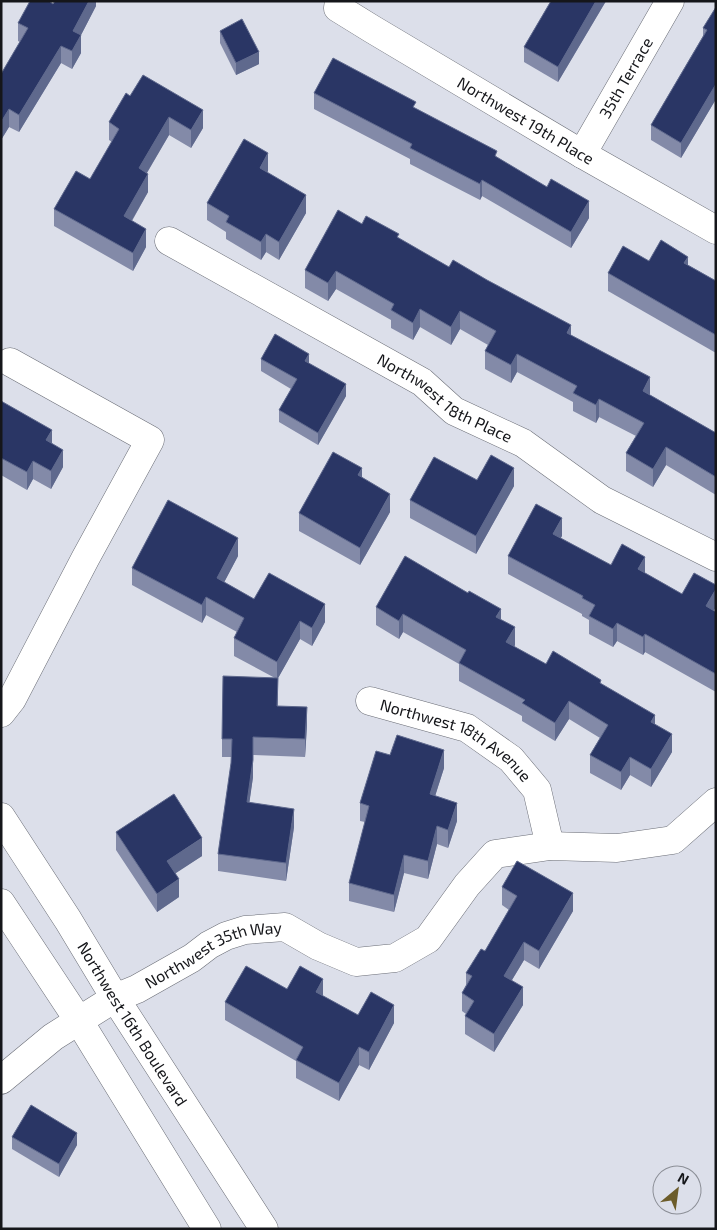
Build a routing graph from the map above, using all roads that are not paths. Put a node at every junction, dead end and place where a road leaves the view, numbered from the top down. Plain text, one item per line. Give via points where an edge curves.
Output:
1 (670, 1) edge
2 (338, 4) edge
3 (582, 154) junction
4 (716, 230) edge
5 (169, 241) dead end
6 (10, 362) dead end
7 (716, 557) edge
8 (370, 701) dead end
9 (1, 714) edge
10 (716, 802) edge
11 (1, 817) edge
12 (550, 846) junction
13 (1, 903) edge
14 (115, 998) junction
15 (79, 1022) junction
16 (1, 1080) edge
17 (207, 1229) edge
18 (264, 1229) edge

1 - 3 street, 35th Terrace
2 - 3 street, Northwest 19th Place
3 - 4 street, Northwest 19th Place
5 - 7 street, Northwest 18th Place via 422,382 454,410 523,443 602,500
6 - 9 street via 150,440 84,559 12,700
8 - 12 street, Northwest 18th Avenue via 466,728 511,759 537,790
10 - 12 street, Northwest 35th Way via 673,840 617,848
11 - 14 street, Northwest 16th Boulevard
12 - 14 street, Northwest 35th Way via 495,854 467,885 428,939 395,958 356,962 285,927 245,930 226,936 137,989
13 - 15 street
14 - 15 street, Northwest 35th Way
14 - 18 street, Northwest 16th Boulevard
15 - 16 street, Northwest 35th Way via 53,1036
15 - 17 street

